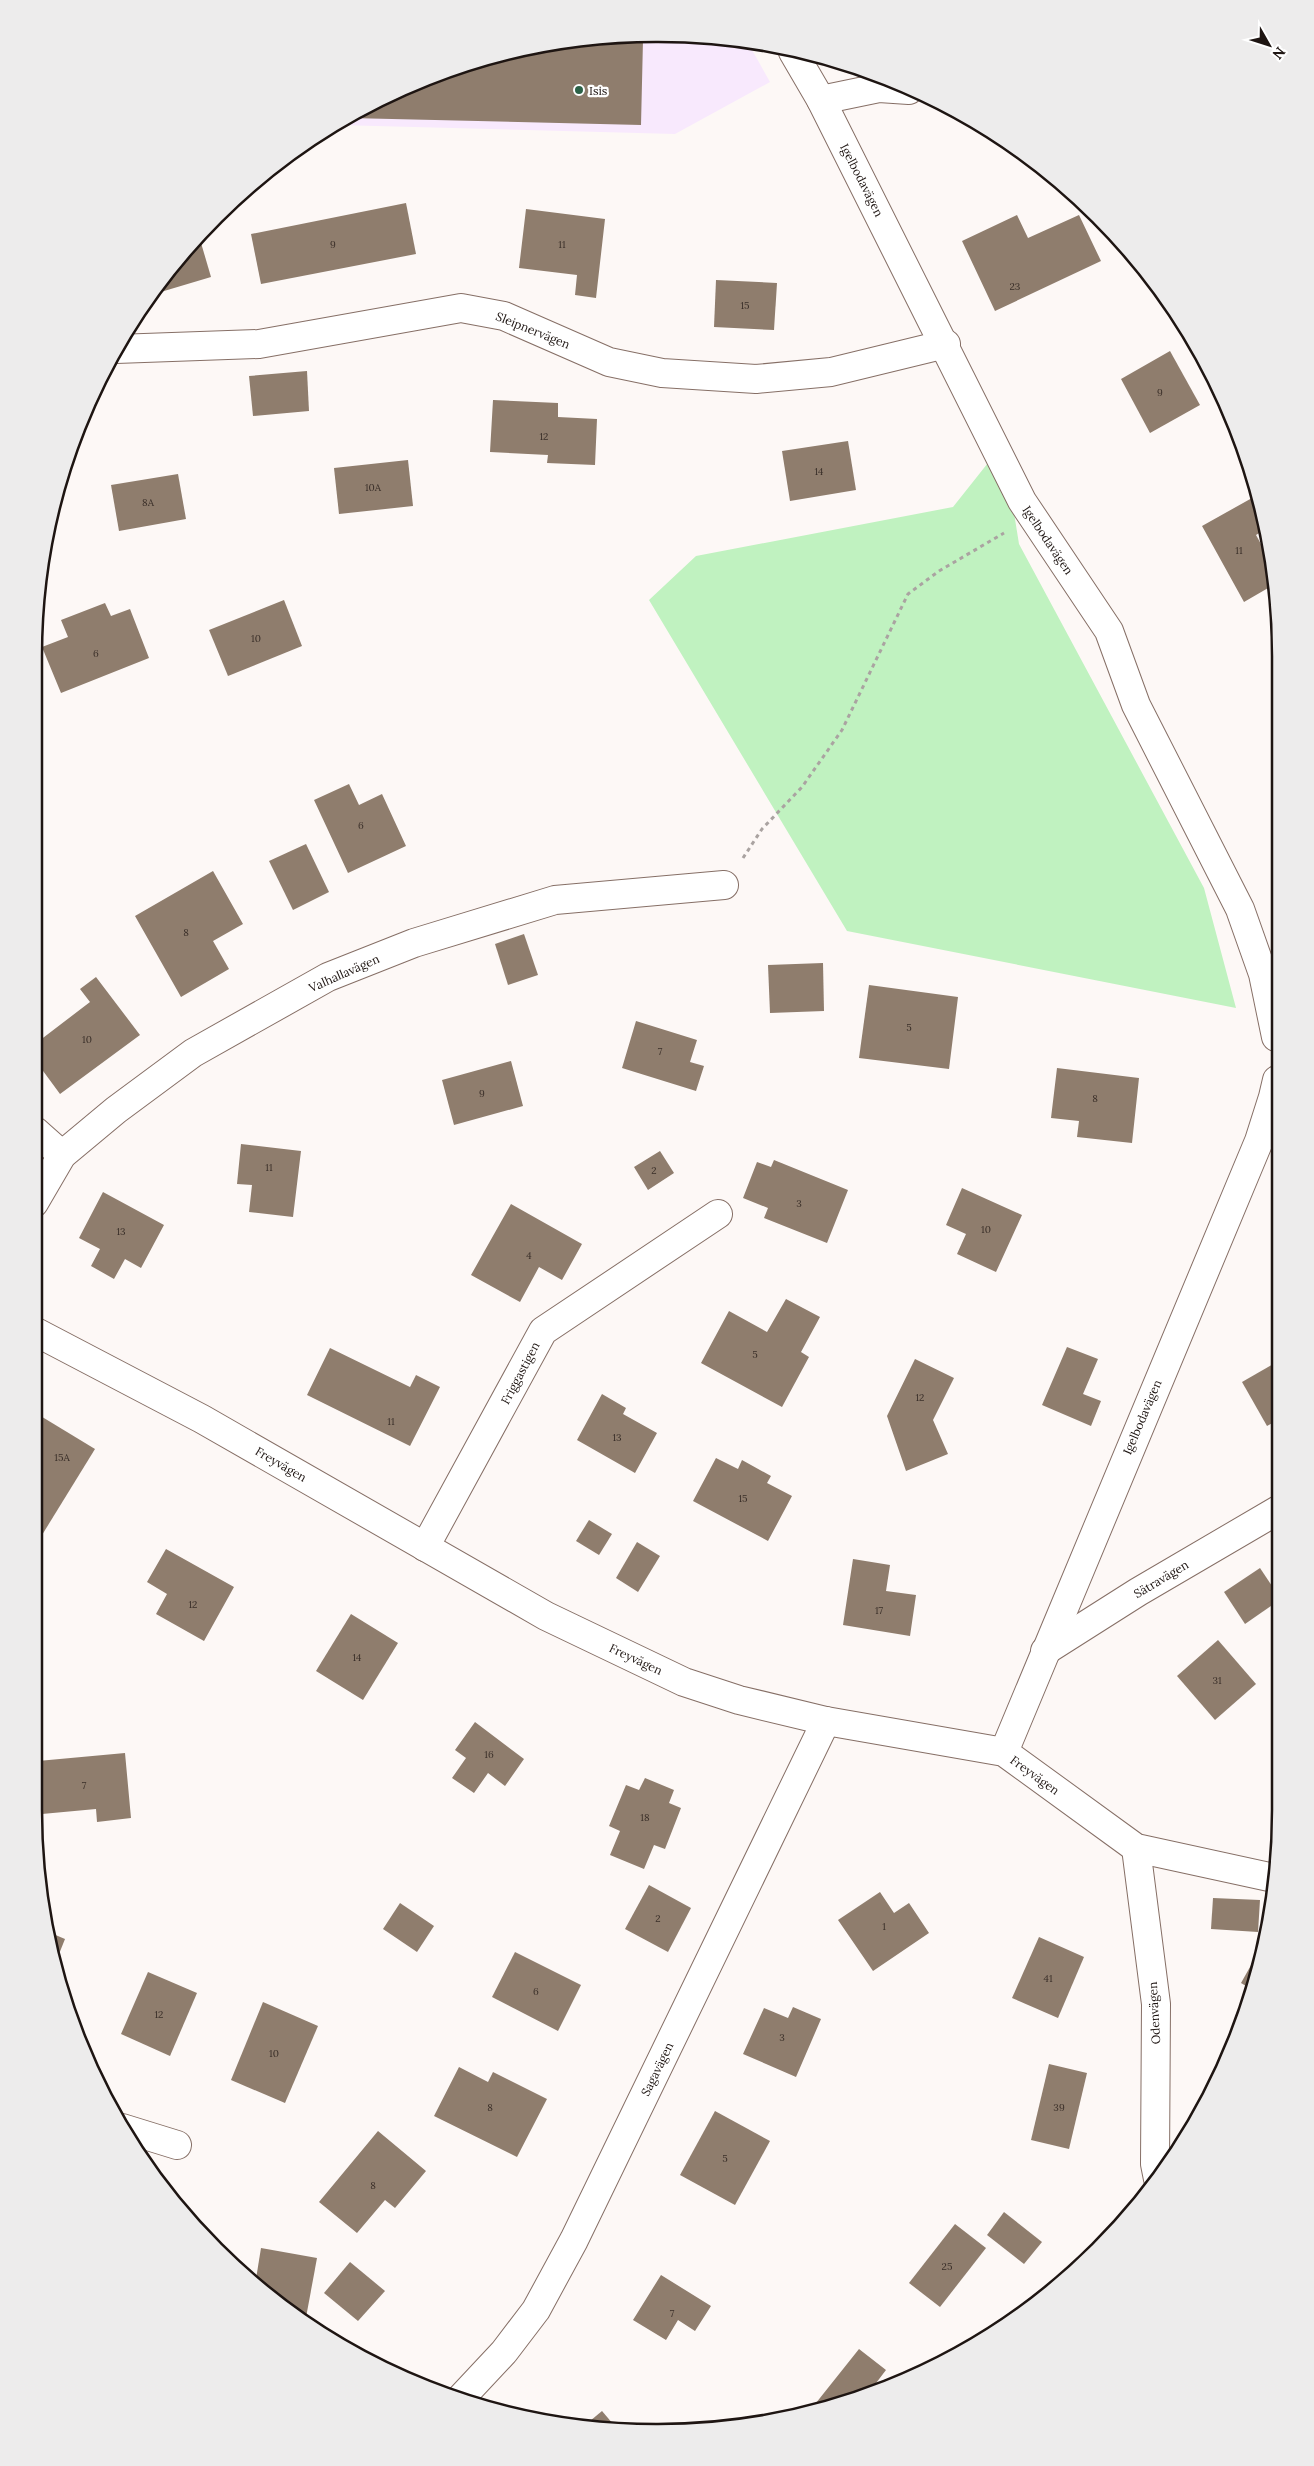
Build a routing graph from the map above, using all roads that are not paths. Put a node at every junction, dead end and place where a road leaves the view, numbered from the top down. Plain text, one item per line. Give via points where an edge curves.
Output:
1 (797, 59) edge
2 (892, 89) edge
3 (821, 100) junction
4 (946, 344) junction
5 (126, 349) edge
6 (724, 885) road end
7 (1272, 1019) edge
8 (1272, 1103) edge
9 (42, 1138) edge
10 (62, 1155) junction
11 (42, 1189) edge
12 (718, 1214) dead end
13 (42, 1335) edge
14 (1272, 1514) edge
15 (425, 1547) junction
16 (1045, 1651) junction
17 (826, 1721) junction
18 (1004, 1752) junction
19 (1136, 1848) junction
20 (1267, 1877) edge
21 (135, 2132) edge
22 (176, 2145) dead end
23 (1156, 2167) edge
24 (466, 2393) edge

1 - 3 street, Igelbodavägen
2 - 3 street via 879,88
3 - 4 street, Igelbodavägen
4 - 5 street, Sleipnervägen via 831,372 756,379 662,373 609,362 504,316 461,308 259,344
4 - 7 street, Igelbodavägen via 1031,515 1110,630 1136,705 1240,909 1262,974
6 - 10 street, Valhallavägen via 555,900 414,943 345,970 193,1053
8 - 16 street, Igelbodavägen
9 - 10 street
10 - 11 street, Valhallavägen
12 - 15 street, Friggastigen via 542,1331
13 - 15 street, Freyvägen via 202,1419
14 - 16 street, Sätravägen
15 - 17 street, Freyvägen via 546,1616 684,1682 739,1700
16 - 18 street, Igelbodavägen
17 - 18 street, Freyvägen
17 - 24 street, Sagavägen via 569,2249 536,2310 504,2352
18 - 19 street, Freyvägen
19 - 20 street, Freyvägen
19 - 23 street, Odenvägen via 1156,2004
21 - 22 street

